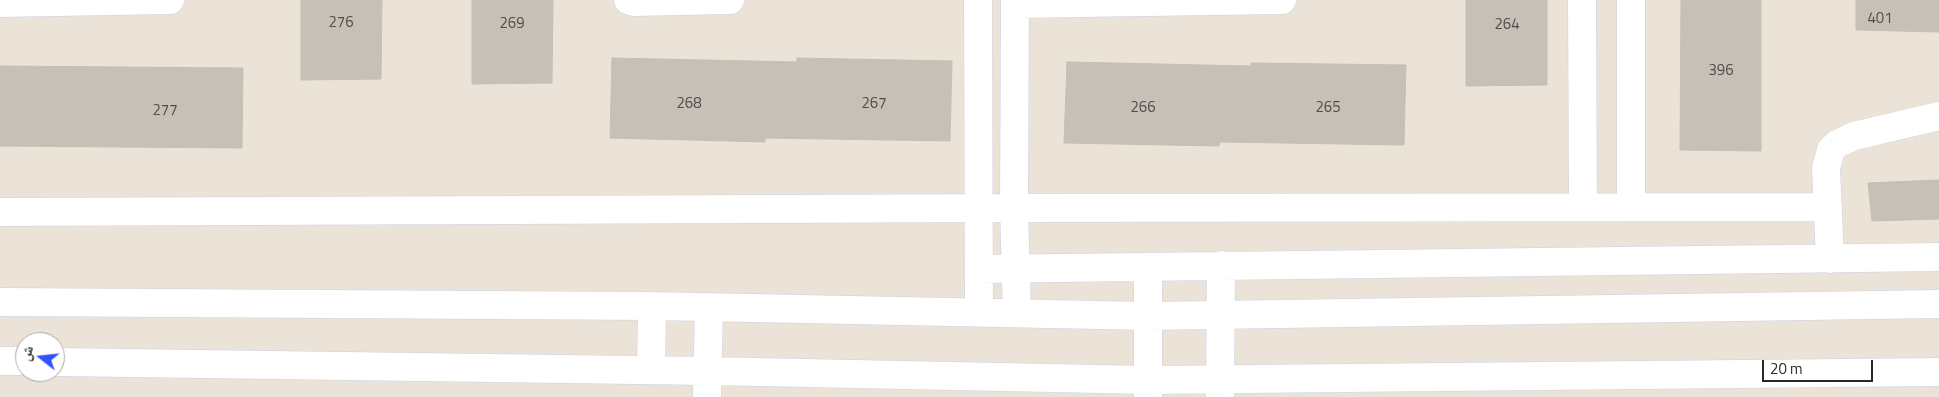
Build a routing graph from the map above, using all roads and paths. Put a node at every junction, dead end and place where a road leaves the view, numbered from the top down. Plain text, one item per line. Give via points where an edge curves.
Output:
1 (170, 0) edge
2 (628, 0) edge
3 (730, 0) edge
4 (978, 0) edge
5 (1282, 0) edge
6 (1582, 0) edge
7 (1631, 0) edge
8 (1015, 2) edge
9 (0, 3) edge
10 (1939, 116) edge
11 (1583, 207) junction
12 (1631, 207) junction
13 (1828, 207) junction
14 (978, 208) junction
15 (1014, 208) junction
16 (0, 212) edge
17 (1939, 257) edge
18 (1830, 258) junction
19 (1221, 265) junction
20 (1148, 267) junction
21 (1015, 269) junction
22 (979, 270) junction
23 (0, 302) edge
24 (1939, 304) edge
25 (652, 306) junction
26 (710, 308) junction
27 (979, 312) junction
28 (1017, 313) junction
29 (1148, 316) junction
30 (1220, 316) junction
31 (0, 361) edge
32 (15, 361) edge
33 (65, 362) edge
34 (651, 370) junction
35 (1939, 372) edge
36 (707, 384) edge
37 (1148, 389) edge
38 (1220, 389) edge

1 - 9 street
2 - 3 street
4 - 14 street
5 - 8 street
6 - 11 street
7 - 12 street
8 - 15 street
10 - 13 street via 1854,136 1837,144 1828,159
11 - 12 street
11 - 15 street
12 - 13 street
13 - 18 street
14 - 15 street
14 - 16 street
14 - 22 street
15 - 21 street
17 - 18 street
18 - 19 street
19 - 20 street
19 - 30 street
20 - 21 street
20 - 29 street
21 - 22 street
21 - 28 street
22 - 27 street
23 - 25 street
24 - 30 street
25 - 26 street
25 - 34 street
26 - 27 street
26 - 36 street
27 - 28 street
28 - 29 street
29 - 30 street
29 - 37 street
30 - 38 street
31 - 32 street
33 - 34 street
34 - 36 street
35 - 38 street
36 - 37 street
37 - 38 street

